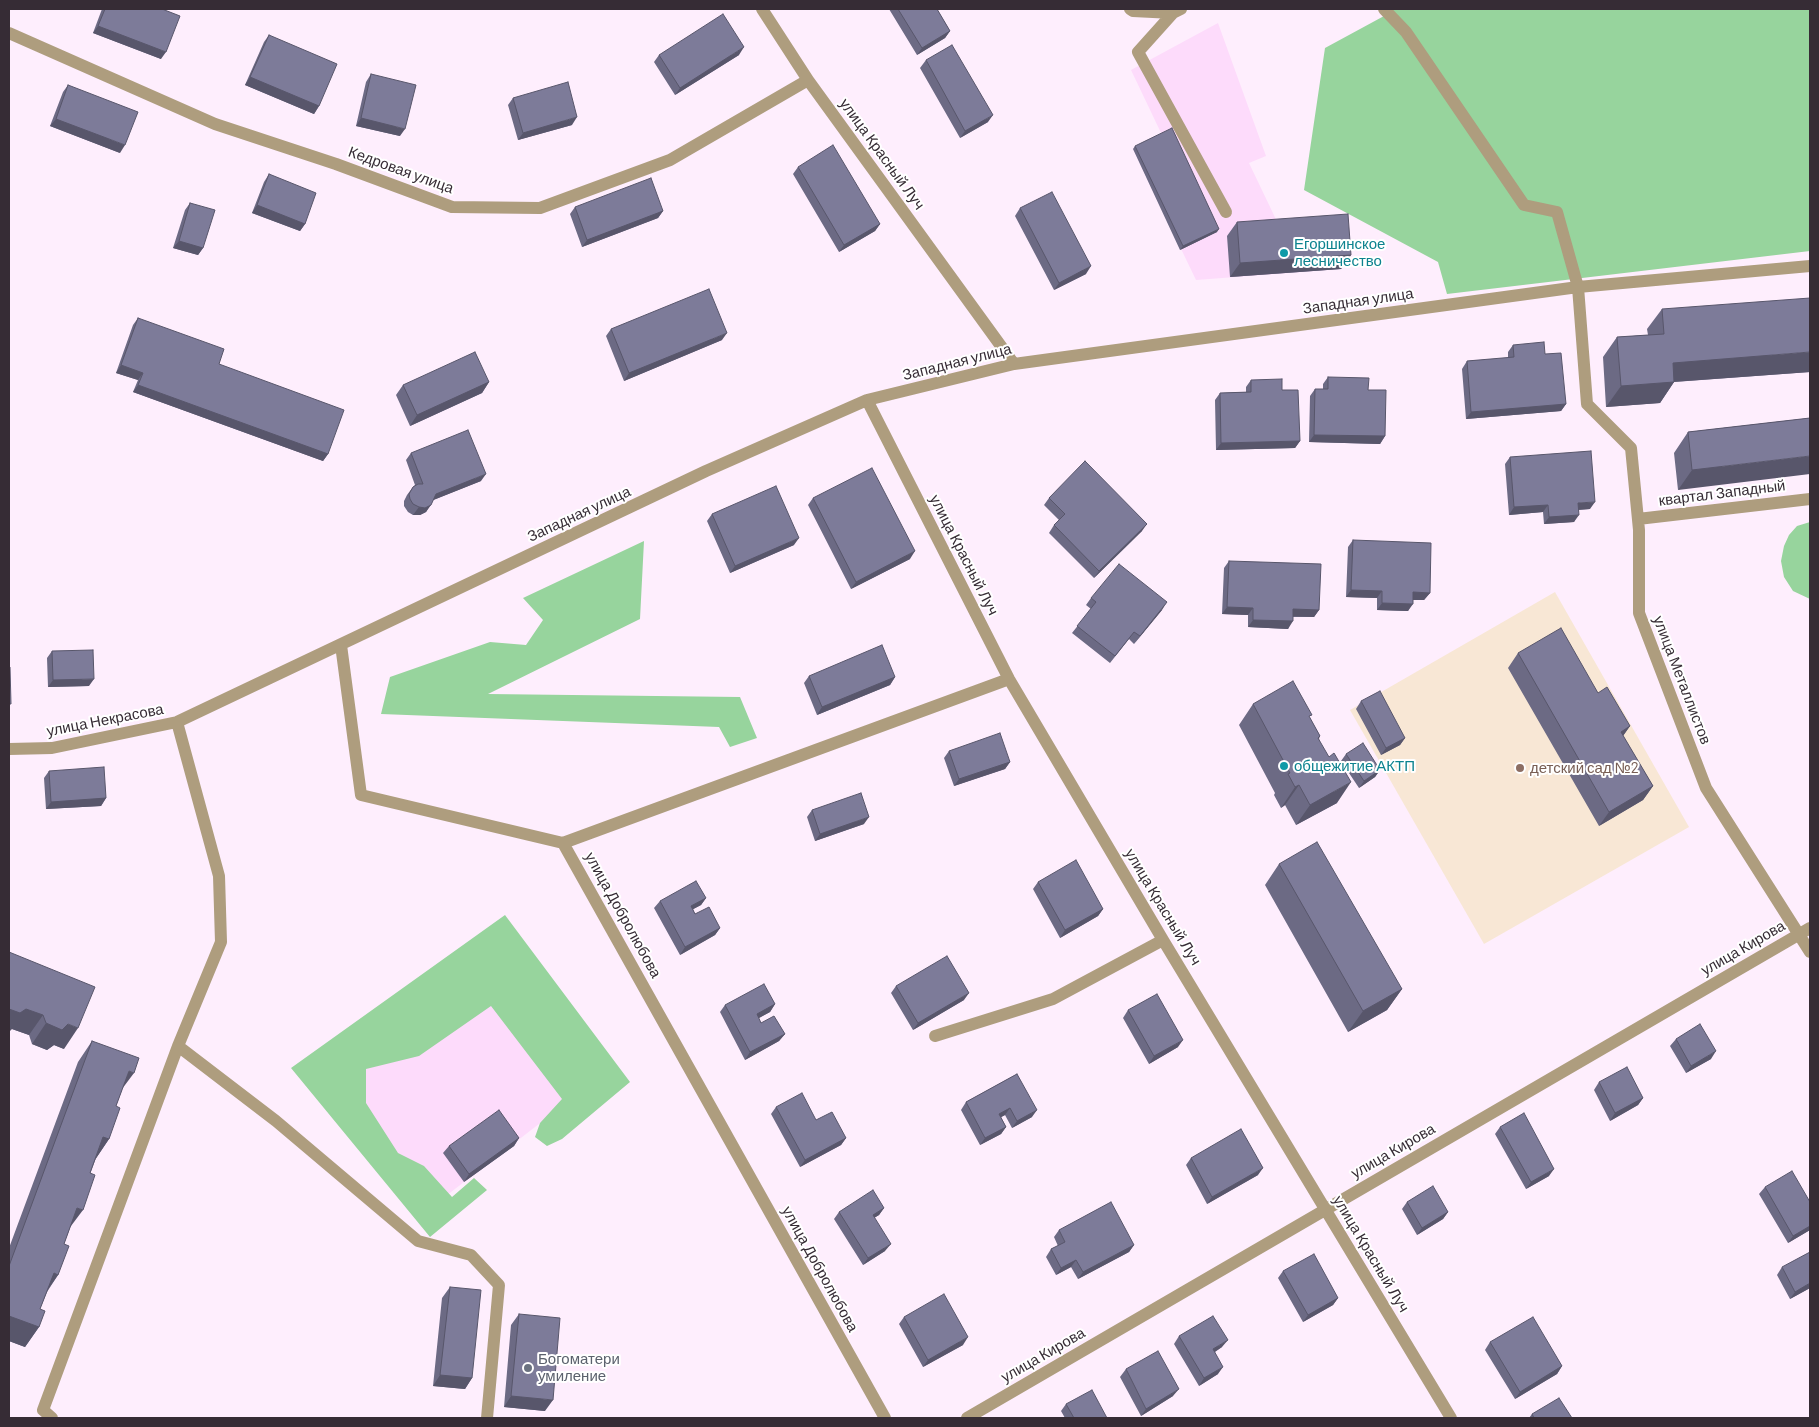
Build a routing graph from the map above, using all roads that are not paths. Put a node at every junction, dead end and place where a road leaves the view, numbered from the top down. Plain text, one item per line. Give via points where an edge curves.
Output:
1 (762, 9) edge
2 (1130, 9) edge
3 (1384, 9) edge
4 (1177, 11) edge
5 (9, 33) edge
6 (808, 80) junction
7 (1226, 212) dead end
8 (1810, 266) edge
9 (1578, 287) junction
10 (1014, 364) junction
11 (867, 400) junction
12 (1810, 499) edge
13 (1638, 519) junction
14 (341, 645) junction
15 (1010, 679) junction
16 (177, 722) junction
17 (9, 749) edge
18 (563, 843) junction
19 (1805, 931) edge
20 (1163, 940) junction
21 (1810, 952) edge
22 (935, 1036) dead end
23 (178, 1046) junction
24 (1326, 1209) junction
25 (52, 1418) edge
26 (487, 1418) edge
27 (885, 1418) edge
28 (966, 1418) edge
29 (1451, 1418) edge

1 - 6 street, улица Красный Луч
2 - 4 street
3 - 9 street, улица Металлистов via 1406,32 1524,204 1557,212
4 - 7 street via 1138,52
5 - 6 street, Кедровая улица via 215,124 452,207 540,208 670,160
6 - 10 street, улица Красный Луч
8 - 9 street, Западная улица
9 - 10 street, Западная улица
9 - 13 street, улица Металлистов via 1587,404 1631,448
10 - 11 street, Западная улица
11 - 14 street, Западная улица via 706,471
11 - 15 street, улица Красный Луч
12 - 13 street, квартал Западный
13 - 19 street, улица Металлистов via 1639,613 1706,788
14 - 16 street, Западная улица
14 - 18 street via 361,795
15 - 18 street, улица Добролюбова
15 - 20 street, улица Красный Луч
16 - 17 street, улица Некрасова via 52,748
16 - 23 street via 218,876 221,942
18 - 27 street, улица Добролюбова
19 - 21 street, улица Металлистов
19 - 24 street, улица Кирова
20 - 22 street via 1053,999
20 - 24 street, улица Красный Луч
23 - 25 street via 43,1410
23 - 26 street via 276,1121 418,1241 471,1255 499,1286
24 - 28 street, улица Кирова
24 - 29 street, улица Красный Луч

